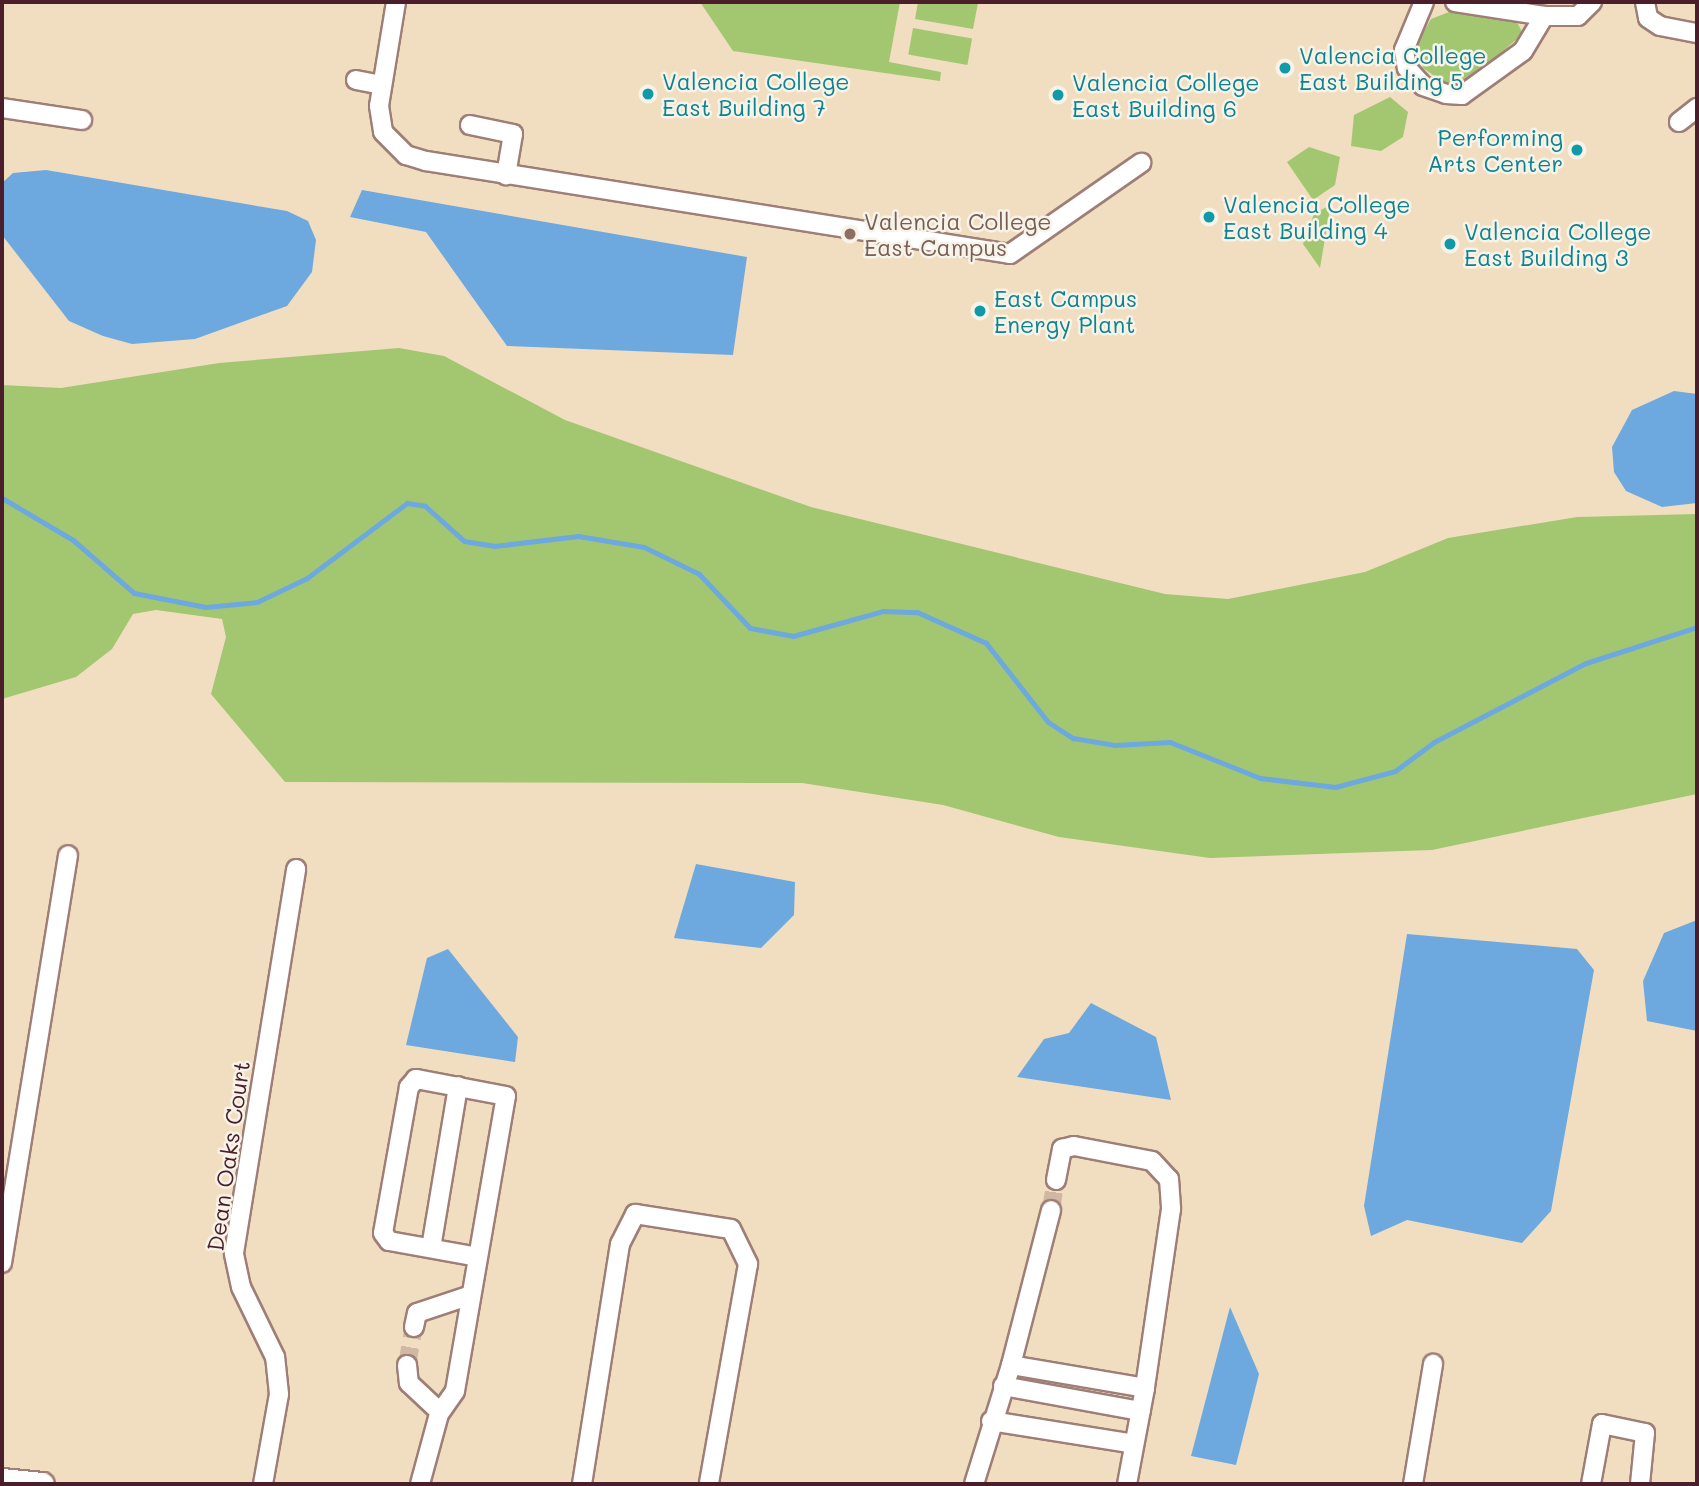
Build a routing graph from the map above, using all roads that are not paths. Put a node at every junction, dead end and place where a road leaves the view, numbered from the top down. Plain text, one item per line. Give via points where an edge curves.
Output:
1 (396, 2) edge
2 (1424, 2) edge
3 (1456, 2) edge
4 (1592, 2) edge
5 (1645, 2) edge
6 (1545, 16) junction
7 (1697, 33) edge
8 (356, 80) dead end
9 (382, 85) junction
10 (2, 108) edge
11 (1697, 108) edge
12 (82, 120) dead end
13 (1679, 122) dead end
14 (470, 125) dead end
15 (1142, 163) dead end
16 (506, 175) junction
17 (68, 855) dead end
18 (296, 869) dead end
19 (457, 1086) junction
20 (1056, 1180) tunnel mouth
21 (1051, 1210) tunnel mouth
22 (430, 1248) junction
23 (478, 1257) junction
24 (2, 1263) edge
25 (471, 1295) junction
26 (414, 1327) tunnel mouth
27 (407, 1364) tunnel mouth
28 (1433, 1364) dead end
29 (1011, 1365) junction
30 (1003, 1386) junction
31 (1145, 1388) junction
32 (1141, 1411) junction
33 (440, 1412) junction
34 (991, 1421) junction
35 (1134, 1444) junction
36 (2, 1480) edge
37 (42, 1484) edge
38 (263, 1484) edge
39 (420, 1484) edge
40 (582, 1484) edge
41 (709, 1484) edge
42 (974, 1484) edge
43 (1127, 1484) edge
44 (1413, 1484) edge
45 (1591, 1484) edge
46 (1640, 1484) edge

1 - 9 street
2 - 6 street via 1404,50 1407,68 1423,86 1446,94 1462,94 1523,51
3 - 6 street
4 - 6 street via 1578,16
5 - 7 street via 1648,18 1660,26
8 - 9 street
9 - 16 street via 383,132 406,155
10 - 12 street
11 - 13 street
14 - 16 street via 513,134
15 - 16 street via 1010,254
17 - 24 street
18 - 38 street, Dean Oaks Court via 234,1253 241,1287 275,1357 279,1394
19 - 22 street
19 - 22 street via 416,1079 409,1087 383,1233 389,1241
19 - 23 street via 506,1096
20 - 31 street via 1062,1149 1074,1146 1152,1161 1169,1179 1171,1209
21 - 29 street
22 - 23 street
23 - 25 street
25 - 26 street via 417,1313
25 - 33 street via 455,1391
27 - 33 street via 409,1383
28 - 44 street
29 - 30 street
29 - 31 street
30 - 32 street
30 - 34 street
31 - 32 street
32 - 35 street
33 - 39 street
34 - 35 street
34 - 42 street
35 - 43 street
36 - 37 main road
40 - 41 street via 620,1244 635,1214 731,1229 748,1264
45 - 46 street via 1602,1424 1645,1433

